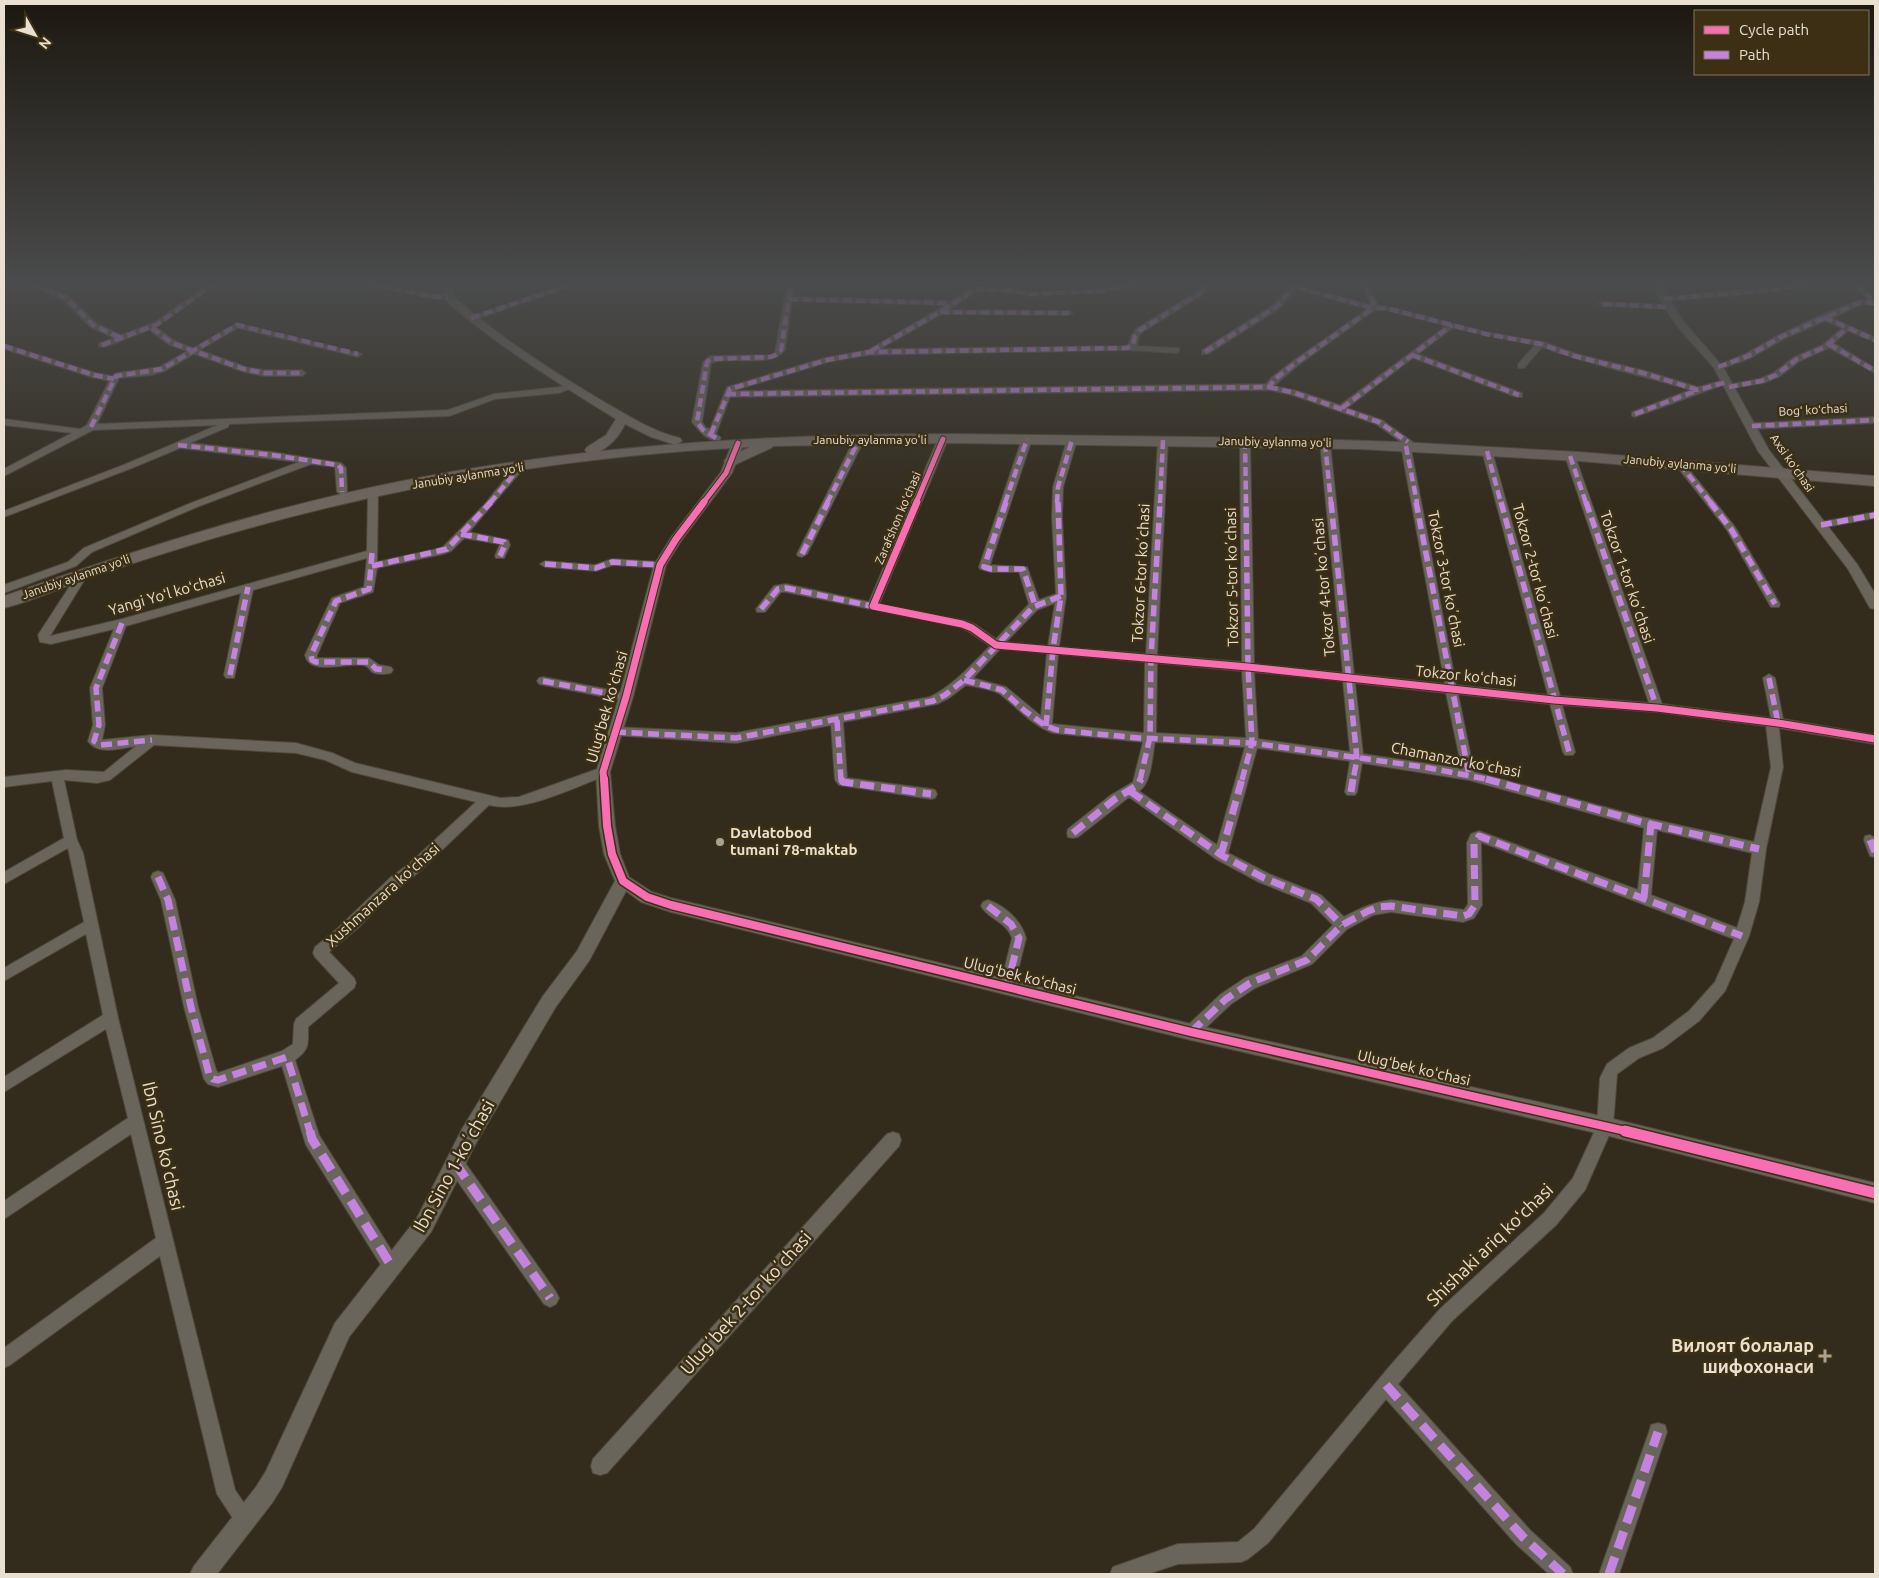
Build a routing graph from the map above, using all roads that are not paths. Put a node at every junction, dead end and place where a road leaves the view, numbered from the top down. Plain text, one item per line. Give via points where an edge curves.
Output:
1 (40, 358) edge
2 (179, 358) edge
3 (211, 358) edge
4 (525, 358) edge
5 (752, 358) edge
6 (839, 358) edge
7 (1303, 358) edge
8 (1410, 358) edge
9 (1416, 358) edge
10 (1529, 358) edge
11 (1581, 358) edge
12 (1710, 358) edge
13 (1744, 358) edge
14 (1800, 358) edge
15 (1852, 358) edge
16 (1521, 366) dead end
17 (1718, 367) junction
18 (1875, 371) edge
19 (302, 373) dead end
20 (114, 379) junction
21 (1728, 385) junction
22 (570, 387) junction
23 (1269, 388) junction
24 (1698, 390) junction
25 (727, 394) junction
26 (1519, 395) dead end
27 (1342, 408) junction
28 (1635, 414) dead end
29 (622, 417) junction
30 (1875, 420) edge
31 (4, 422) edge
32 (232, 422) junction
33 (1752, 426) junction
34 (91, 427) junction
35 (82, 432) junction
36 (713, 436) junction
37 (943, 439) junction
38 (1027, 439) junction
39 (859, 440) junction
40 (1072, 440) junction
41 (1163, 440) junction
42 (1245, 440) junction
43 (778, 441) junction
44 (738, 443) junction
45 (1325, 443) junction
46 (684, 444) junction
47 (1407, 444) junction
48 (178, 445) junction
49 (591, 450) junction
50 (1487, 450) junction
51 (1570, 456) junction
52 (308, 462) junction
53 (731, 464) junction
54 (1680, 464) junction
55 (519, 468) junction
56 (1779, 470) junction
57 (4, 473) edge
58 (1875, 475) edge
59 (1875, 480) edge
60 (342, 492) junction
61 (373, 492) junction
62 (4, 514) edge
63 (1875, 514) edge
64 (1821, 525) junction
65 (461, 534) junction
66 (372, 553) junction
67 (802, 554) dead end
68 (500, 556) dead end
69 (545, 564) dead end
70 (660, 565) junction
71 (372, 566) junction
72 (83, 574) junction
73 (248, 587) junction
74 (4, 589) edge
75 (4, 595) edge
76 (1061, 596) junction
77 (4, 602) edge
78 (1775, 604) dead end
79 (1036, 605) junction
80 (1875, 605) edge
81 (873, 606) junction
82 (761, 609) dead end
83 (122, 624) junction
84 (996, 645) junction
85 (1053, 649) junction
86 (1151, 658) junction
87 (1248, 667) junction
88 (387, 670) dead end
89 (230, 675) dead end
90 (1348, 678) junction
91 (1769, 678) dead end
92 (964, 680) junction
93 (543, 681) dead end
94 (1451, 688) junction
95 (626, 696) junction
96 (1554, 700) junction
97 (1657, 708) junction
98 (837, 720) junction
99 (1775, 722) junction
100 (1046, 726) junction
101 (615, 732) junction
102 (1150, 737) junction
103 (1875, 739) edge
104 (152, 740) junction
105 (1252, 743) junction
106 (1569, 752) dead end
107 (1357, 759) junction
108 (603, 772) junction
109 (1469, 775) junction
110 (57, 777) junction
111 (4, 782) edge
112 (22, 782) junction
113 (1130, 791) junction
114 (4, 792) edge
115 (1351, 792) dead end
116 (931, 794) dead end
117 (487, 800) junction
118 (1651, 823) junction
119 (1072, 833) dead end
120 (71, 840) junction
121 (1759, 849) junction
122 (1221, 855) junction
123 (158, 877) dead end
124 (4, 878) edge
125 (623, 881) junction
126 (1644, 898) junction
127 (988, 906) dead end
128 (90, 925) junction
129 (1342, 925) junction
130 (1742, 936) junction
131 (4, 976) edge
132 (1007, 987) junction
133 (111, 1018) junction
134 (1191, 1032) junction
135 (287, 1058) junction
136 (4, 1085) edge
137 (136, 1120) junction
138 (1605, 1126) junction
139 (893, 1140) dead end
140 (456, 1163) junction
141 (1875, 1193) edge
142 (4, 1211) edge
143 (165, 1242) junction
144 (392, 1267) junction
145 (550, 1298) dead end
146 (4, 1359) edge
147 (1386, 1384) junction
148 (1658, 1432) dead end
149 (600, 1466) dead end
150 (245, 1519) junction
151 (202, 1574) edge
152 (1120, 1574) edge
153 (1563, 1574) edge
154 (1609, 1574) edge

1 - 20 street
2 - 20 street via 156,371 122,374
3 - 19 street via 264,373
4 - 22 main road
5 - 36 street via 710,359 706,362 697,422
6 - 25 street via 737,386
7 - 23 street via 1275,379
8 - 27 street
9 - 26 street
10 - 16 street
11 - 24 street
12 - 17 street, Axsi koʻchasi
13 - 17 street
14 - 21 street via 1761,382
15 - 18 street
17 - 21 street, Axsi koʻchasi
20 - 34 street
21 - 24 street
21 - 33 street, Axsi koʻchasi
22 - 29 main road
22 - 32 street via 494,397 449,413
23 - 25 street
23 - 27 street
24 - 28 street
25 - 36 street
27 - 47 street via 1379,422
29 - 46 main road via 653,435
29 - 49 main road via 617,433
30 - 33 street, Bogʻ koʻchasi
31 - 35 street
32 - 34 street
32 - 48 street
33 - 56 street, Axsi koʻchasi via 1764,451
34 - 35 street
35 - 57 street
36 - 46 highway, Janubiy aylanma yoʻli
36 - 47 highway, Janubiy aylanma yoʻli via 1248,435
37 - 38 highway, Janubiy aylanma yoʻli
37 - 39 highway, Janubiy aylanma yoʻli
37 - 81 street, Zarafshon koʻchasi
38 - 40 highway, Janubiy aylanma yoʻli
38 - 79 street via 983,564 986,569 1023,569
39 - 43 highway, Janubiy aylanma yoʻli
39 - 67 street
40 - 41 highway, Janubiy aylanma yoʻli
40 - 76 street via 1058,487
41 - 42 highway, Janubiy aylanma yoʻli
41 - 86 street, Tokzor 6-tor koʼchasi
42 - 45 highway, Janubiy aylanma yoʻli
42 - 87 street, Tokzor 5-tor koʼchasi
43 - 44 highway, Janubiy aylanma yoʻli
43 - 53 highway via 757,448
44 - 46 highway, Janubiy aylanma yoʻli
44 - 53 street, Ulugʻbek koʻchasi
45 - 47 highway, Janubiy aylanma yoʻli
45 - 90 street, Tokzor 4-tor koʼchasi
46 - 49 highway, Janubiy aylanma yoʻli
46 - 53 highway via 713,453
46 - 55 highway, Janubiy aylanma yoʻli
47 - 50 highway, Janubiy aylanma yoʻli
47 - 56 highway, Janubiy aylanma yoʻli via 1486,445
47 - 94 street, Tokzor 3-tor koʼchasi
48 - 52 street
48 - 62 street
49 - 60 highway, Janubiy aylanma yoʻli
50 - 51 highway, Janubiy aylanma yoʻli
50 - 96 street, Tokzor 2-tor koʼchasi
51 - 54 highway, Janubiy aylanma yoʻli
51 - 97 street, Tokzor 1-tor koʼchasi
52 - 60 street via 340,467
52 - 74 street via 194,505 81,553 72,564
53 - 70 street, Ulugʻbek koʻchasi
54 - 56 highway, Janubiy aylanma yoʻli
54 - 78 street via 1741,544
55 - 61 highway, Janubiy aylanma yoʻli
55 - 65 street
56 - 58 highway, Janubiy aylanma yoʻli
56 - 59 highway, Janubiy aylanma yoʻli
56 - 64 street, Axsi koʻchasi
60 - 75 highway, Janubiy aylanma yoʻli via 186,534
61 - 66 street
61 - 72 highway, Janubiy aylanma yoʻli via 227,530
63 - 64 street
64 - 80 street, Axsi koʻchasi via 1853,566
65 - 68 street via 504,542 506,545
65 - 71 street via 444,551
66 - 71 street
66 - 73 street, Yangi Yoʻl koʻchasi
69 - 70 street via 596,568 612,562
70 - 95 street, Ulugʻbek koʻchasi
71 - 88 street via 369,589 342,598 333,605 311,655 316,662 369,662 376,669
72 - 77 highway, Janubiy aylanma yoʻli
72 - 83 street, Yangi Yoʻl koʻchasi via 44,639
73 - 83 street, Yangi Yoʻl koʻchasi
73 - 89 street
76 - 79 street
76 - 85 street
79 - 84 street
81 - 82 street via 786,588 778,589
81 - 84 street via 962,624
83 - 104 street via 96,688 99,725 94,741 101,744
84 - 85 street
84 - 92 street
85 - 86 street, Tokzor koʻchasi
85 - 100 street
86 - 87 street, Tokzor koʻchasi
86 - 102 street, Tokzor 6-tor koʼchasi
87 - 90 street, Tokzor koʻchasi
87 - 105 street, Tokzor 5-tor koʼchasi
90 - 94 street, Tokzor koʻchasi
90 - 107 street, Tokzor 4-tor koʼchasi
91 - 99 street, Shishaki ariq koʻchasi
92 - 98 street via 933,701
92 - 100 street, Chamanzor koʻchasi via 1002,690
93 - 95 street
94 - 96 street, Tokzor koʻchasi
94 - 109 street, Tokzor 3-tor koʼchasi
95 - 101 street, Ulugʻbek koʻchasi
96 - 97 street, Tokzor koʻchasi
96 - 106 street, Tokzor 2-tor koʼchasi
97 - 99 street, Tokzor koʻchasi
98 - 101 street via 736,738
98 - 116 street via 843,782
99 - 103 street, Tokzor koʻchasi
99 - 121 street, Shishaki ariq koʻchasi via 1777,768
100 - 102 street, Chamanzor koʻchasi via 1066,731
101 - 108 street, Ulugʻbek koʻchasi
102 - 105 street, Chamanzor koʻchasi
102 - 113 street via 1141,779
104 - 110 street via 104,778
104 - 117 street via 313,751 352,767
105 - 107 street, Chamanzor koʻchasi
105 - 122 street
107 - 109 street, Chamanzor koʻchasi
107 - 115 street, Tokzor 4-tor koʼchasi
108 - 117 street via 519,802
108 - 125 street, Ulugʻbek koʻchasi via 612,854
109 - 118 street, Chamanzor koʻchasi
110 - 112 street
110 - 120 street, Ibn Sino ko'chasi
111 - 112 street
112 - 114 street
113 - 119 street
113 - 122 street
117 - 135 street, Xushmanzara koʻchasi via 346,931 320,951 349,983 301,1024 300,1047
118 - 121 street, Chamanzor koʻchasi
118 - 126 street
120 - 124 street
120 - 128 street, Ibn Sino ko'chasi
121 - 130 street, Shishaki ariq koʻchasi via 1752,902
122 - 129 street via 1264,878 1316,899
123 - 135 street via 168,900 209,1074 218,1080
125 - 132 street, Ulugʻbek koʻchasi via 647,896 671,905
125 - 140 street, Ibn Sino 1-koʼchasi via 583,956 549,1002
126 - 129 street via 1479,836 1474,843 1475,905 1469,914 1379,907
126 - 130 street
127 - 132 street via 1018,933
128 - 131 street
128 - 133 street, Ibn Sino ko'chasi
129 - 134 street via 1307,960 1250,983 1226,999
130 - 138 street, Shishaki ariq koʻchasi via 1720,986 1694,1016 1658,1043 1612,1069 1608,1078
132 - 134 street, Ulugʻbek koʻchasi
133 - 136 street
133 - 137 street, Ibn Sino ko'chasi
134 - 138 street, Ulugʻbek koʻchasi
135 - 144 street via 312,1139
137 - 142 street
137 - 143 street, Ibn Sino ko'chasi
138 - 141 street, Ulugʻbek koʻchasi
138 - 147 street, Shishaki ariq koʻchasi via 1579,1184 1550,1219 1446,1315
139 - 149 street, Ulugʼbek 2-tor koʼchasi
140 - 144 street, Ibn Sino 1-koʼchasi via 424,1225
140 - 145 street
143 - 146 street
143 - 150 street, Ibn Sino ko'chasi via 227,1494
144 - 150 street, Ibn Sino 1-koʼchasi via 342,1330 274,1478
147 - 152 street, Shishaki ariq koʻchasi via 1261,1536 1241,1552 1178,1554
147 - 153 street via 1523,1537
148 - 154 street
150 - 151 street, Ibn Sino 1-koʼchasi

